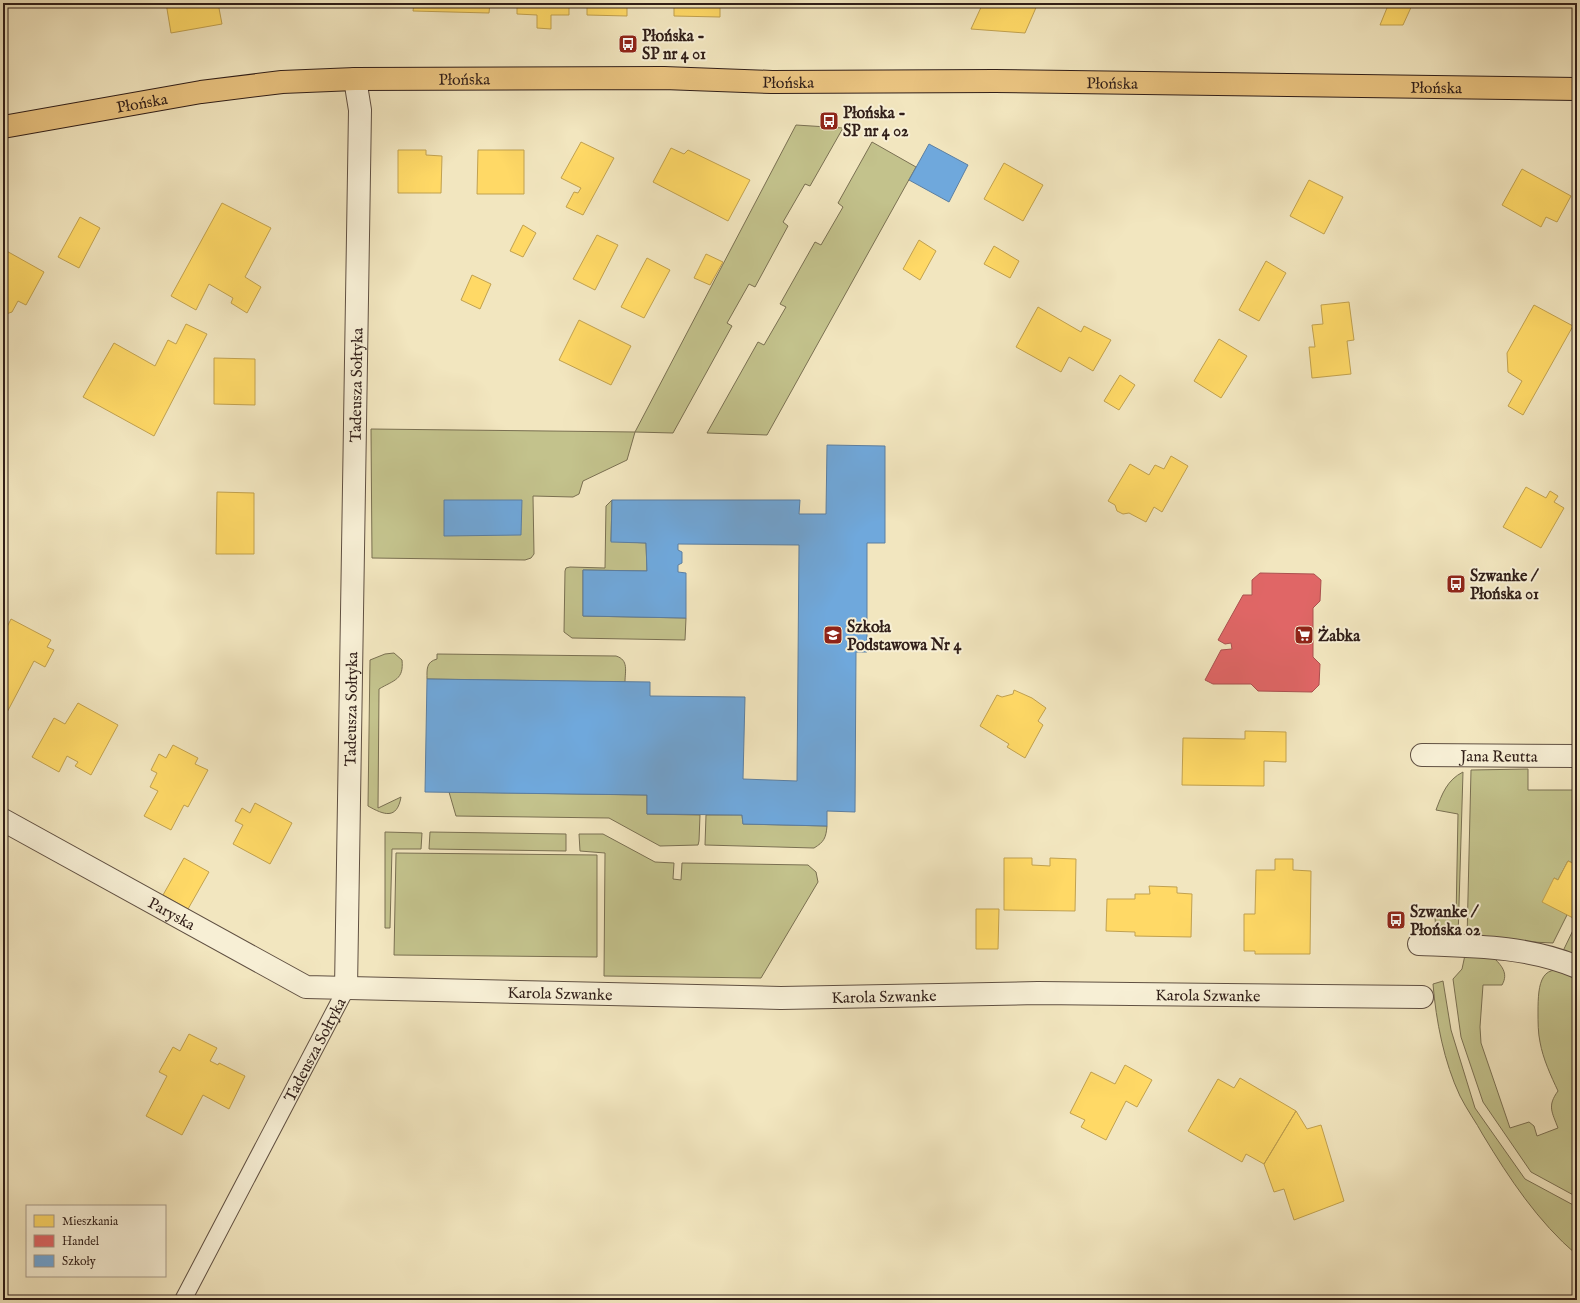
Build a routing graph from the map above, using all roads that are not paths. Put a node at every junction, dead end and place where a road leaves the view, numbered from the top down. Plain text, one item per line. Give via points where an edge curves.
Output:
1 (355, 79) junction
2 (1577, 89) edge
3 (3, 127) edge
4 (1422, 755) dead end
5 (1577, 756) edge
6 (3, 820) edge
7 (1419, 944) dead end
8 (1577, 967) edge
9 (346, 988) junction
10 (1422, 997) dead end
11 (183, 1300) edge

1 - 2 main road, Płońska via 664,78 772,82 995,81
1 - 3 main road, Płońska via 282,82
1 - 9 street, Tadeusza Sołtyka via 360,110
4 - 5 street, Jana Reutta
6 - 9 street, Paryska via 306,986
7 - 8 street via 1517,951 1555,958
9 - 10 street, Karola Szwanke via 781,998 1038,993
9 - 11 lane, Tadeusza Sołtyka

